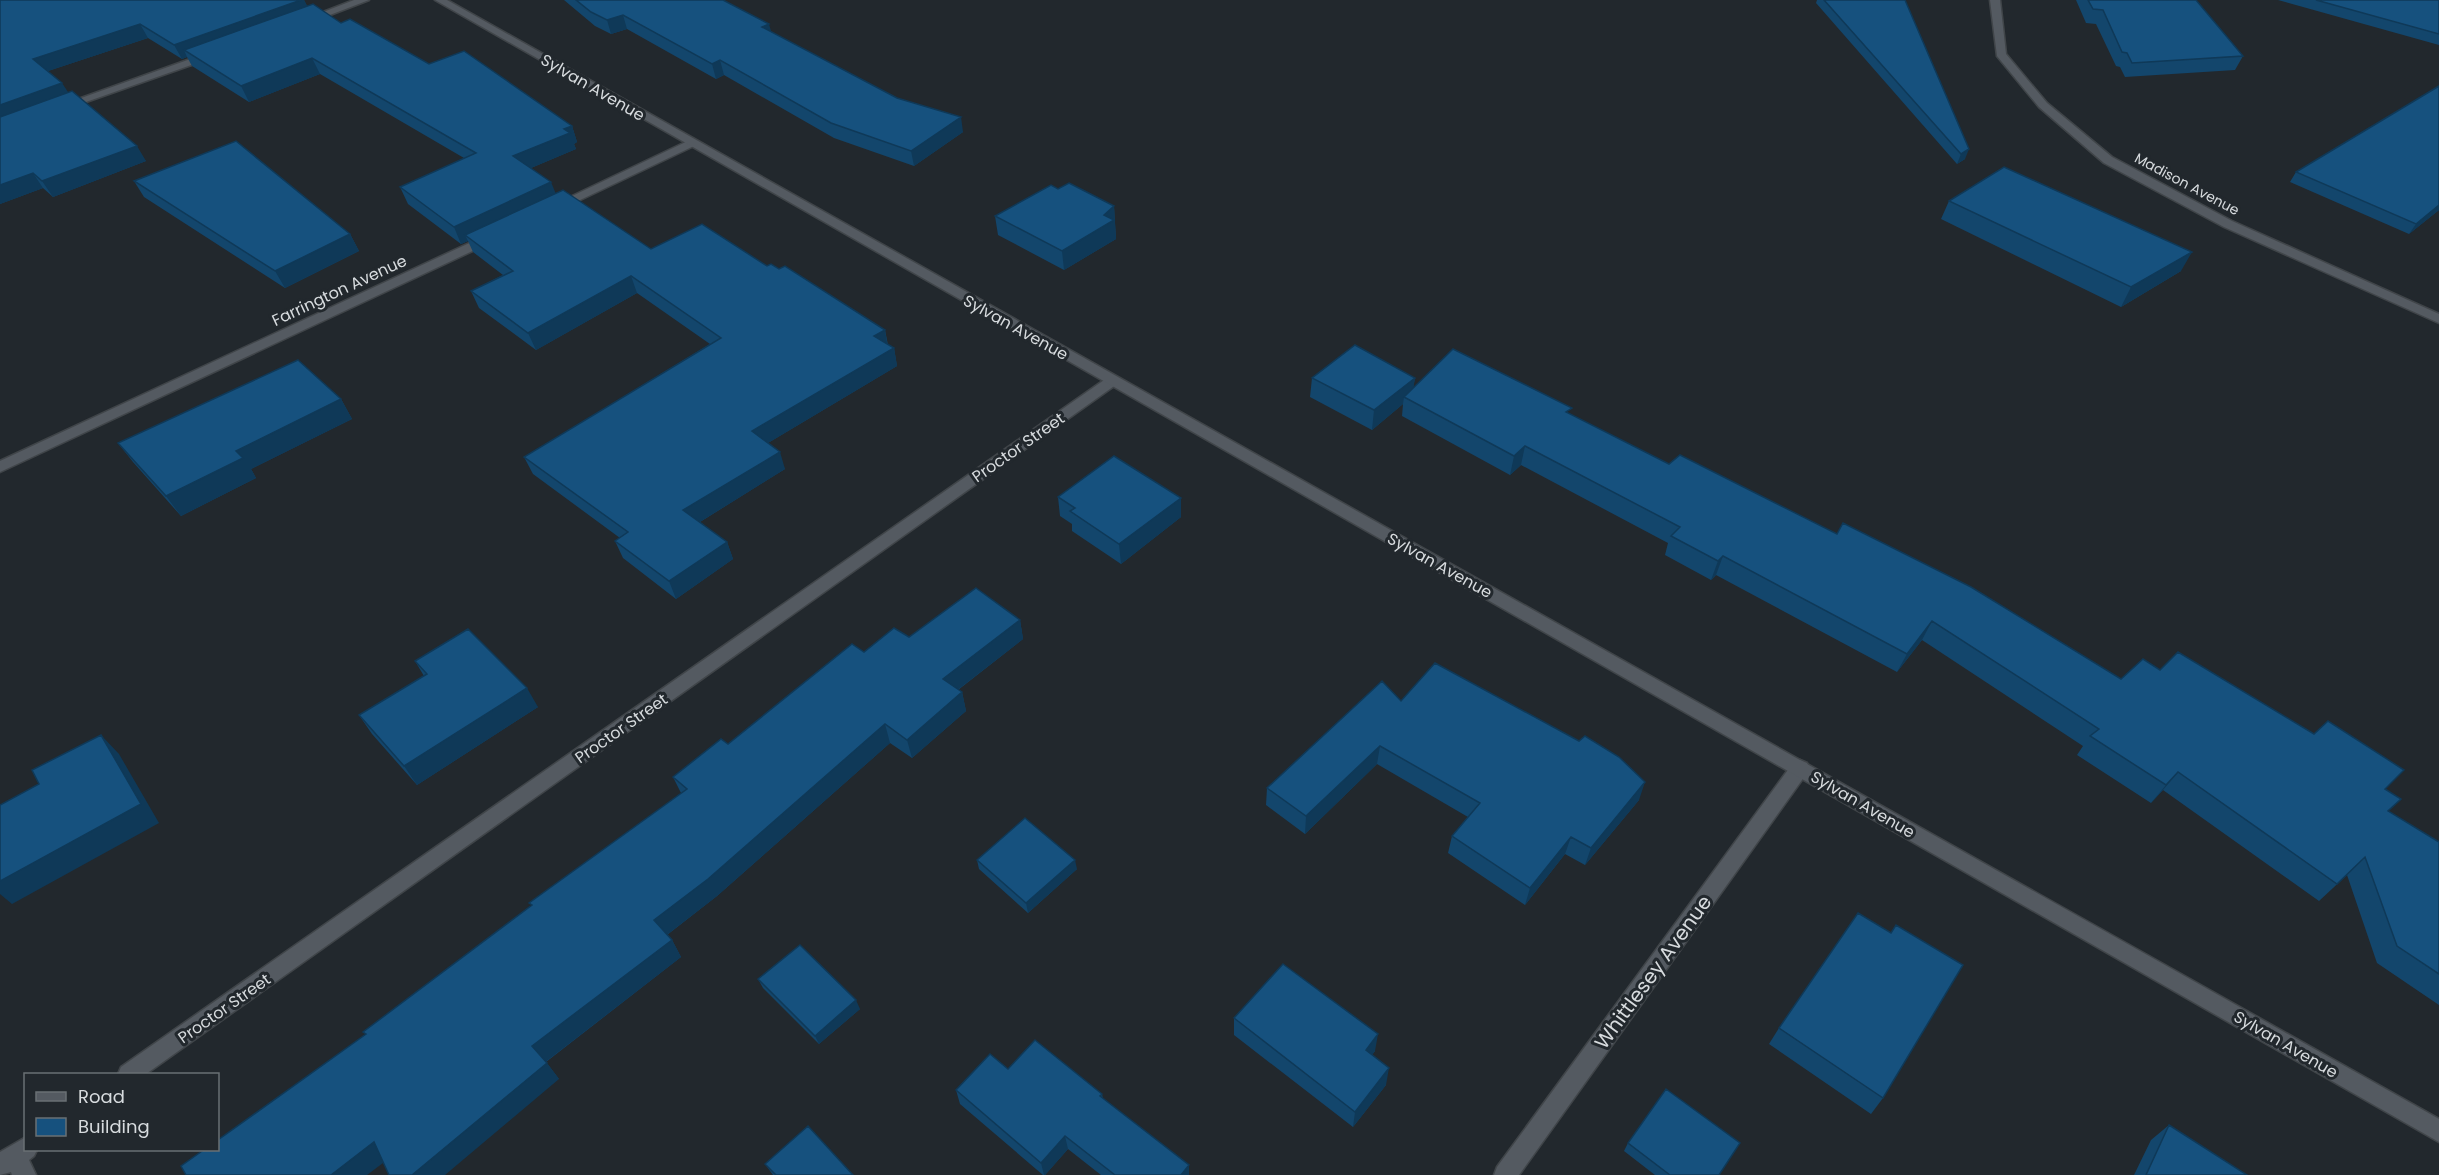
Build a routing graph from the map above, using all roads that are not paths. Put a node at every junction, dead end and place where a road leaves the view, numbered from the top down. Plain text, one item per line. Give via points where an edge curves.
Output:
1 (364, 0) edge
2 (440, 0) edge
3 (1995, 0) edge
4 (298, 24) edge
5 (220, 51) edge
6 (55, 110) edge
7 (692, 143) junction
8 (540, 214) edge
9 (508, 229) edge
10 (2439, 319) edge
11 (1112, 381) junction
12 (0, 467) edge
13 (1800, 768) junction
14 (130, 1073) edge
15 (2439, 1131) edge
16 (1505, 1175) edge

1 - 4 street
2 - 7 street, Sylvan Avenue
3 - 10 street, Madison Avenue via 2001,54 2043,105 2108,160 2228,224
5 - 6 street
7 - 8 street
7 - 11 street, Sylvan Avenue
9 - 12 street, Farrington Avenue
11 - 13 street, Sylvan Avenue
11 - 14 street, Proctor Street
13 - 15 street, Sylvan Avenue
13 - 16 street, Whittlesey Avenue

